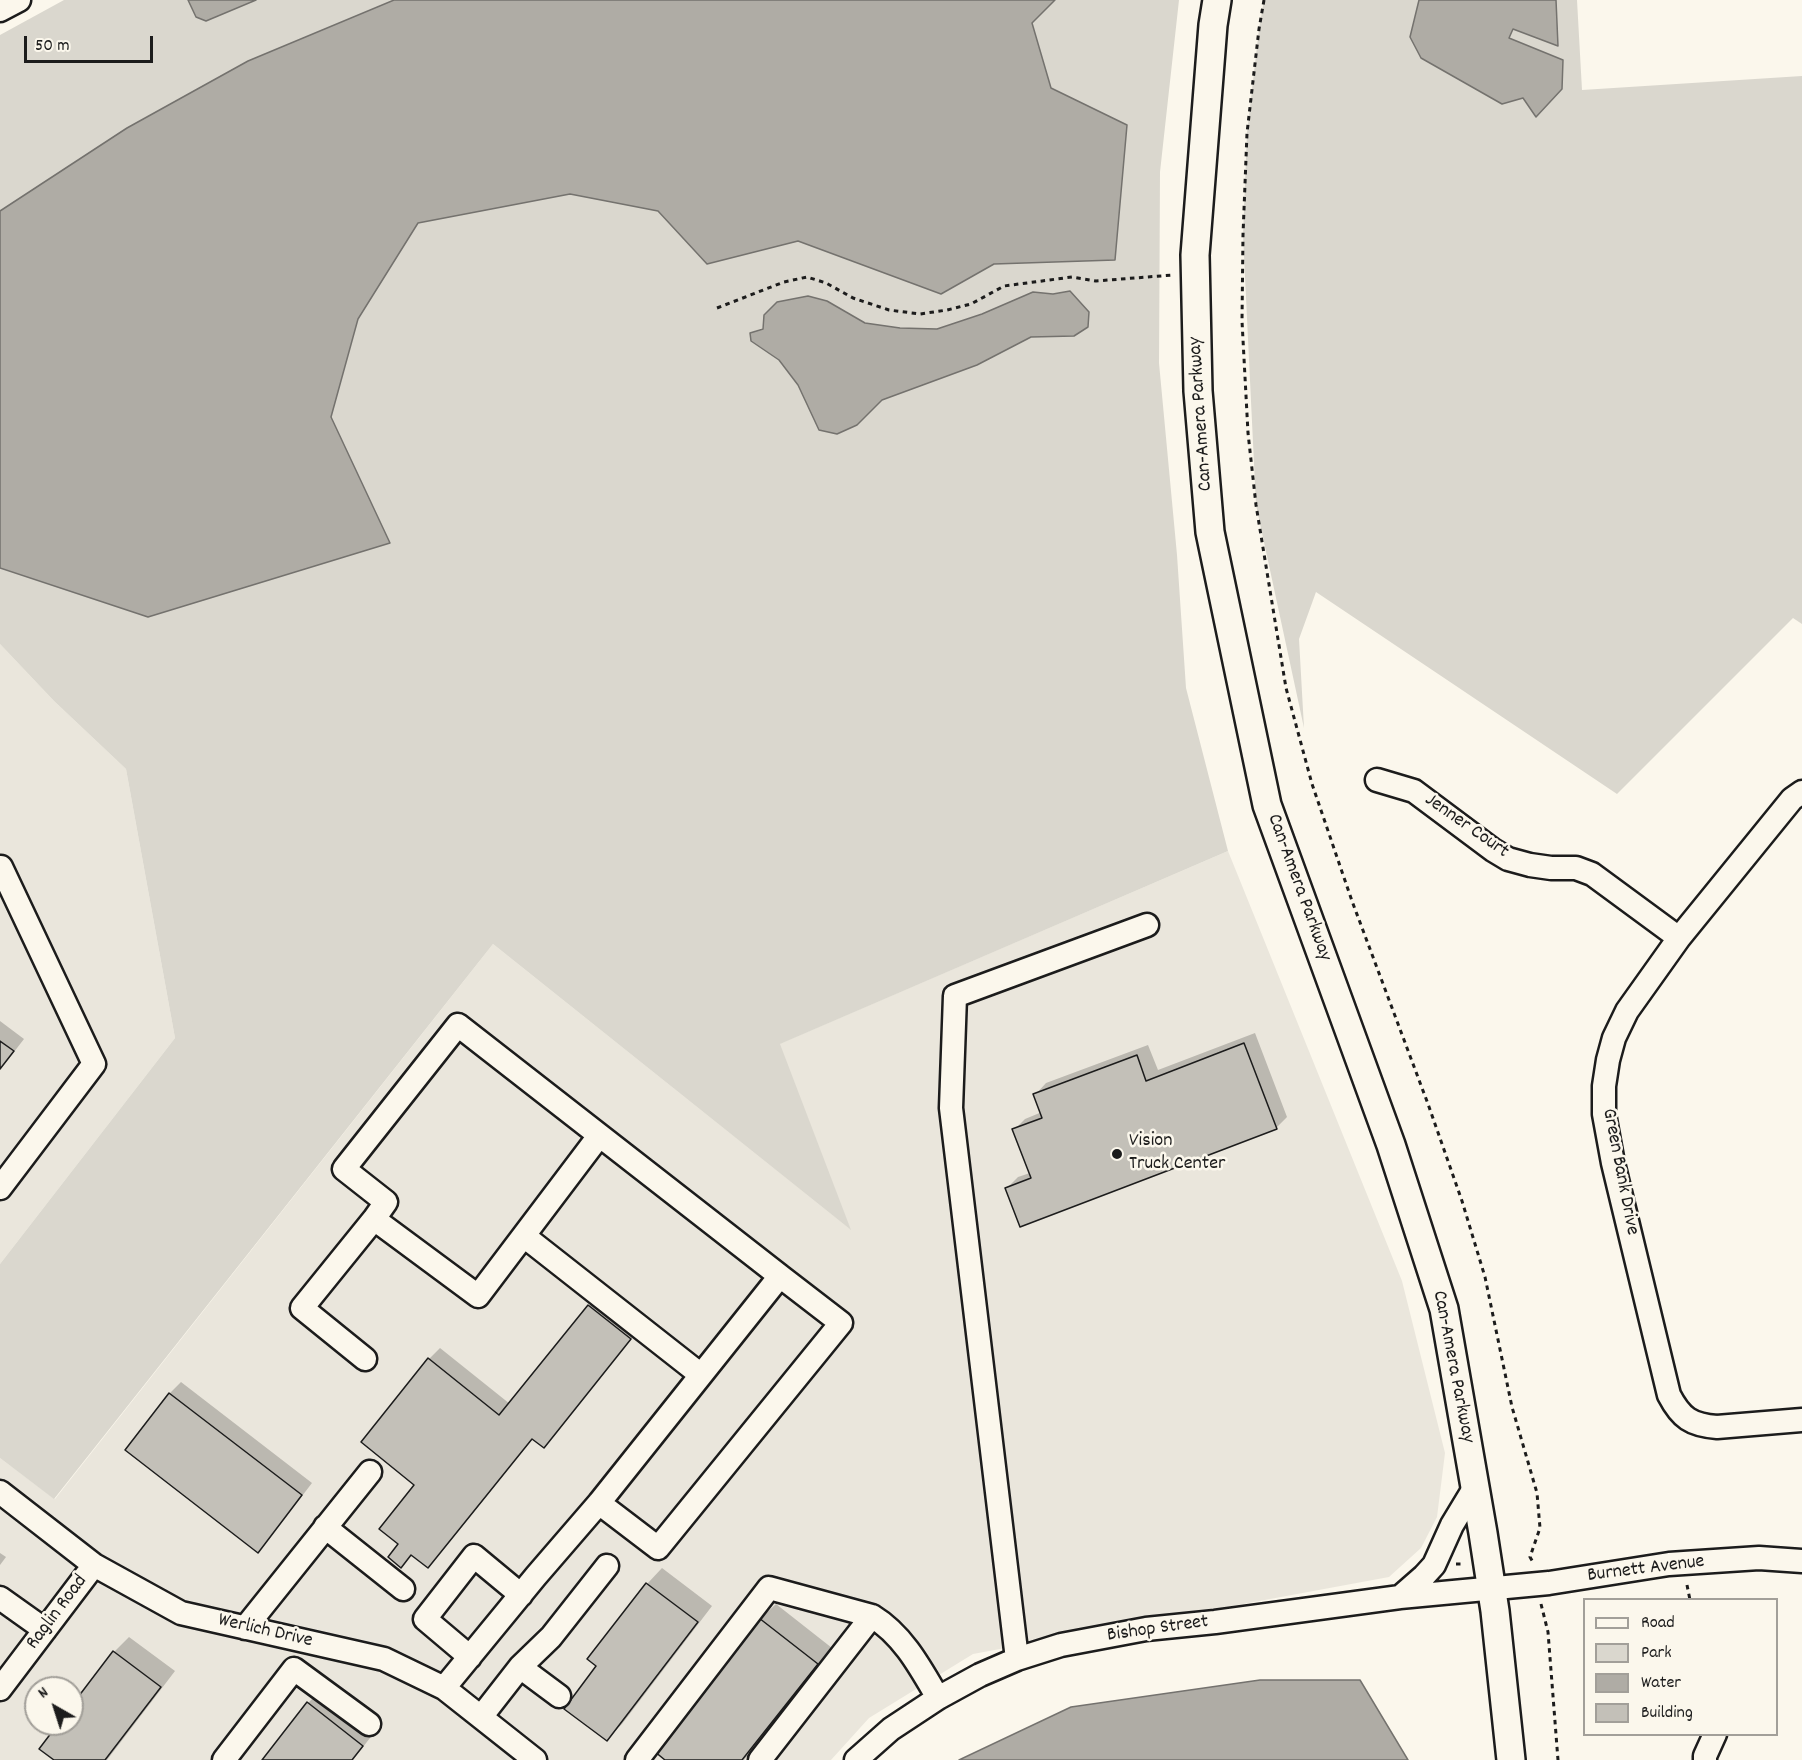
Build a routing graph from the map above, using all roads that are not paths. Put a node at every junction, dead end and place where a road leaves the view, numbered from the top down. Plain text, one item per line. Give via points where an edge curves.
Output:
1 (19, 0) edge
2 (1217, 0) edge
3 (0, 10) edge
4 (1377, 780) dead end
5 (1802, 792) edge
6 (0, 868) edge
7 (1147, 925) dead end
8 (1679, 938) junction
9 (599, 1136) junction
10 (0, 1188) edge
11 (374, 1219) junction
12 (524, 1236) junction
13 (780, 1276) junction
14 (365, 1359) dead end
15 (700, 1375) junction
16 (1802, 1420) edge
17 (370, 1472) dead end
18 (1475, 1487) junction
19 (0, 1492) edge
20 (598, 1503) junction
21 (325, 1527) junction
22 (1802, 1561) edge
23 (94, 1566) junction
24 (607, 1566) dead end
25 (1491, 1588) junction
26 (403, 1589) dead end
27 (522, 1595) junction
28 (1400, 1597) junction
29 (0, 1598) edge
30 (872, 1616) junction
31 (245, 1628) junction
32 (45, 1630) junction
33 (301, 1640) junction
34 (470, 1657) junction
35 (1017, 1659) junction
36 (520, 1666) junction
37 (294, 1669) junction
38 (444, 1688) junction
39 (0, 1689) edge
40 (559, 1696) dead end
41 (938, 1698) junction
42 (481, 1717) junction
43 (369, 1724) dead end
44 (1713, 1736) edge
45 (224, 1760) edge
46 (535, 1760) edge
47 (637, 1760) edge
48 (760, 1760) edge
49 (856, 1760) edge
50 (1511, 1760) edge
51 (1705, 1760) edge

1 - 3 street
2 - 18 main road, Can-Amera Parkway via 1195,255 1198,391 1210,532 1268,805 1391,1145 1444,1309
4 - 8 street, Jenner Court via 1414,790 1508,859 1530,866 1576,868 1592,874
5 - 8 street, Green Bank Drive via 1792,799
6 - 10 street via 93,1064
7 - 35 street via 955,996 951,1108
8 - 16 street, Green Bank Drive via 1627,1011 1611,1049 1604,1086 1604,1114 1613,1163 1669,1395 1678,1412 1704,1426
9 - 11 street via 458,1025 344,1169 386,1202
9 - 12 street
9 - 13 street
11 - 12 street via 478,1296
11 - 14 street via 302,1308
12 - 15 street
13 - 15 street
13 - 20 street via 841,1323 658,1548
15 - 20 street
17 - 21 street
18 - 25 main road, Can-Amera Parkway
18 - 28 street via 1434,1565
19 - 23 street, Werlich Drive
20 - 27 street
21 - 26 street
21 - 31 street
22 - 25 street, Burnett Avenue via 1759,1558 1669,1564
23 - 31 street, Werlich Drive via 181,1613
23 - 32 street, Raglin Road
24 - 36 street via 551,1637
25 - 28 street, Bishop Street
25 - 50 main road, Can-Amera Parkway
27 - 34 street
27 - 34 street via 474,1556 425,1619
28 - 35 street, Bishop Street via 1146,1629 1060,1645
29 - 32 street
30 - 41 street via 907,1647
30 - 47 street via 769,1588
30 - 48 street
31 - 33 street, Werlich Drive
32 - 39 street, Raglin Road
33 - 37 street
33 - 38 street, Werlich Drive via 384,1659
34 - 38 street
35 - 41 street, Bishop Street
36 - 40 street
36 - 42 street
37 - 43 street
37 - 45 street
38 - 42 street, Werlich Drive
41 - 49 street, Bishop Street via 891,1729
42 - 46 street, Werlich Drive
44 - 51 street

